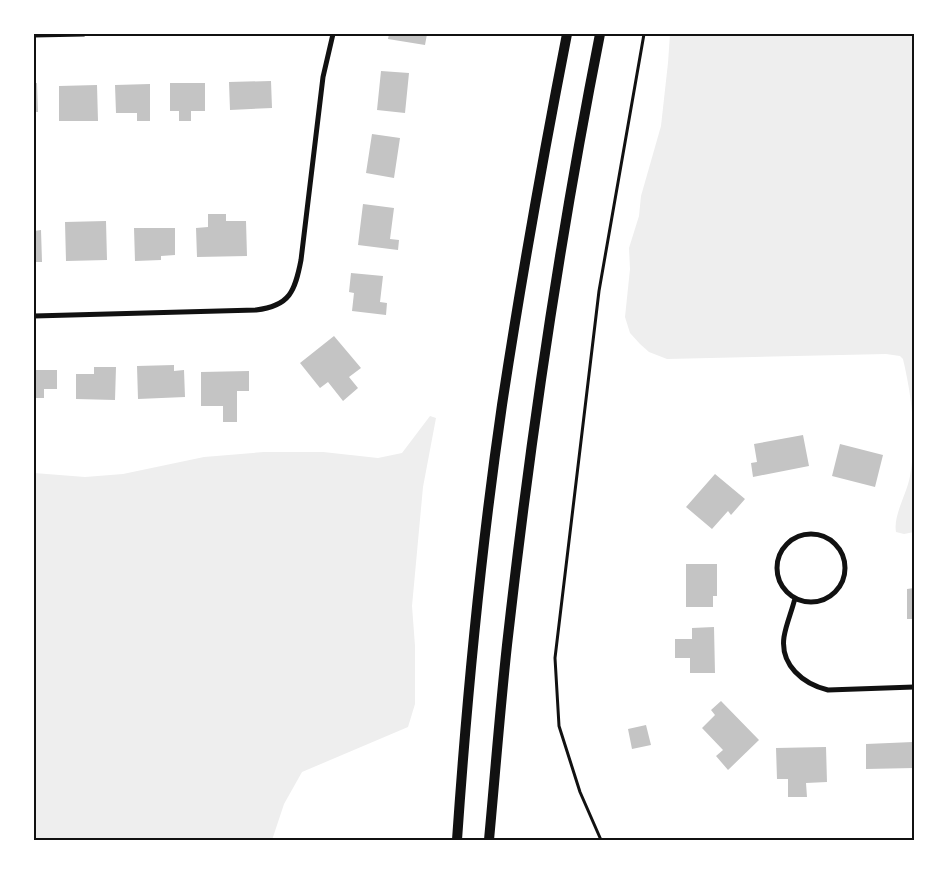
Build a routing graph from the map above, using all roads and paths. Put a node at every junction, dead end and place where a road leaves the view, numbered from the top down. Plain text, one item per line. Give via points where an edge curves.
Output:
1 (84, 34) edge
2 (333, 34) edge
3 (567, 34) edge
4 (600, 34) edge
5 (644, 34) edge
6 (34, 35) edge
7 (34, 316) edge
8 (795, 598) junction
9 (914, 687) edge
10 (457, 840) edge
11 (489, 840) edge
12 (601, 840) edge

1 - 6 street
2 - 7 street via 324,77 301,260 290,296 272,307 256,310
3 - 10 main road via 538,185 502,406 467,701
4 - 11 main road via 568,202 535,424 507,646
5 - 12 path via 599,291 555,658 559,726 580,792
8 - 8 street via 812,602 824,600 841,584 845,573 844,558 834,542 815,534 796,537 786,544 777,564 778,576 782,587
8 - 9 street via 784,638 785,653 792,669 803,680 828,690

